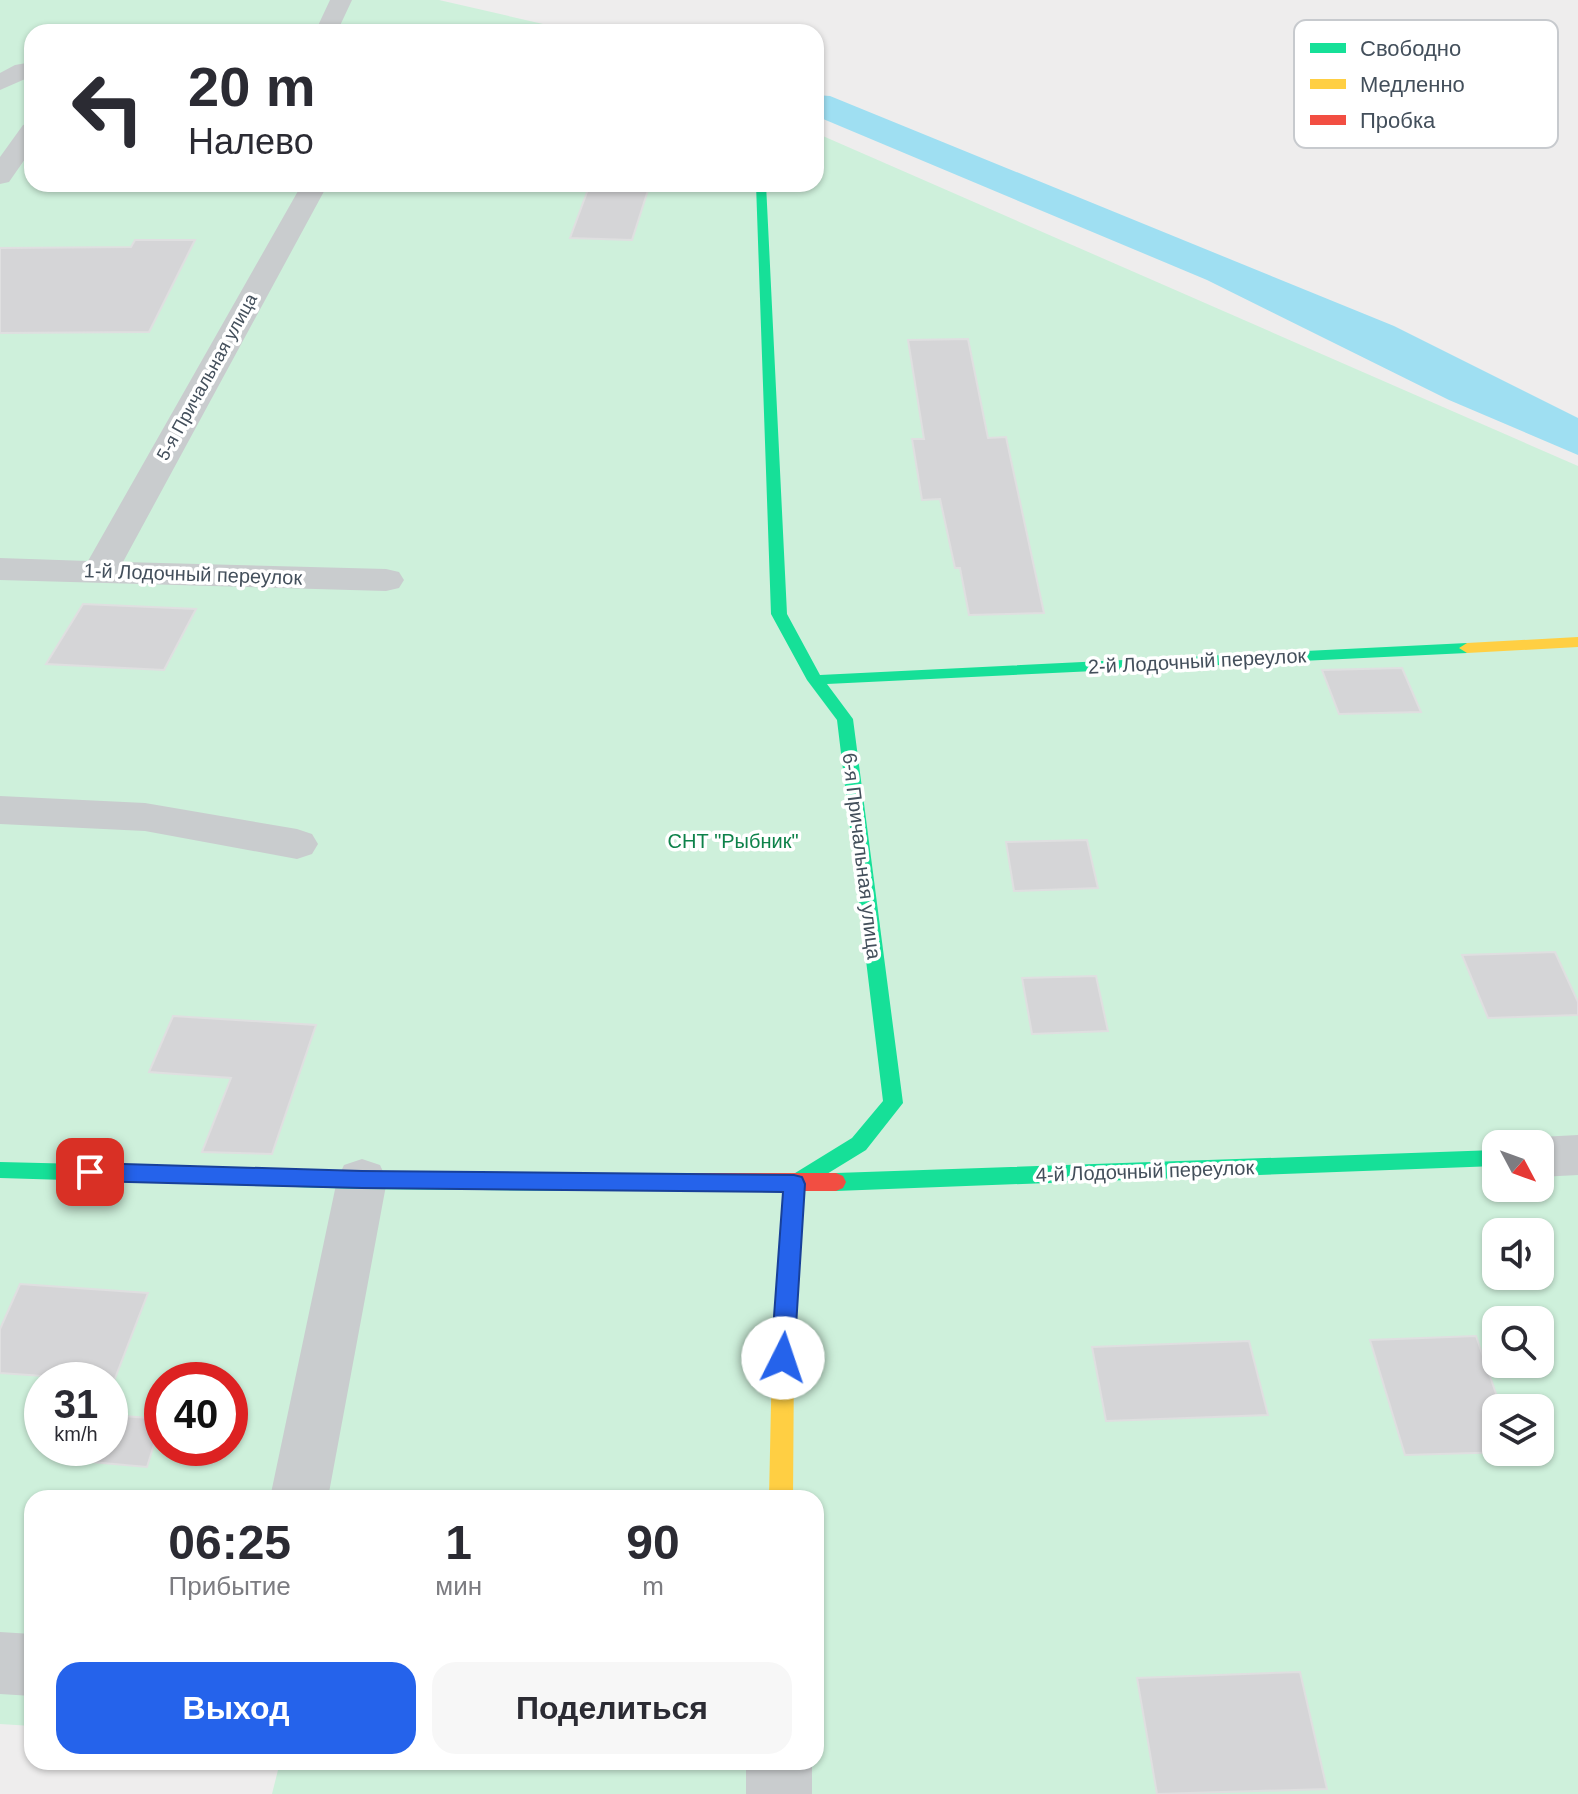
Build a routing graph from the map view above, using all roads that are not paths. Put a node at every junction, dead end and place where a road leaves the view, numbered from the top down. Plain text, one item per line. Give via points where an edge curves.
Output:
1 (341, 0) edge
2 (330, 24) edge
3 (24, 72) edge
4 (0, 83) edge
5 (24, 142) edge
6 (0, 176) edge
7 (311, 192) edge
8 (761, 192) edge
9 (0, 569) edge
10 (100, 571) junction
11 (386, 580) dead end
12 (1578, 642) edge
13 (815, 680) junction
14 (0, 810) edge
15 (297, 844) dead end
16 (1578, 1155) edge
17 (1554, 1156) edge
18 (1482, 1159) edge
19 (0, 1170) edge
20 (362, 1180) junction
21 (794, 1184) junction
22 (301, 1490) edge
23 (781, 1490) edge
24 (0, 1663) edge
25 (24, 1664) edge
26 (779, 1770) edge
27 (779, 1794) edge

1 - 2 street
3 - 4 street
5 - 6 street
7 - 10 street, 5-я Причальная улица
8 - 13 street, 6-я Причальная улица via 779,614
9 - 10 street, 1-й Лодочный переулок
10 - 11 street, 1-й Лодочный переулок
12 - 13 street, 2-й Лодочный переулок
13 - 21 street, 6-я Причальная улица via 845,719 893,1103 859,1144
14 - 15 street via 145,817
16 - 17 street
18 - 21 street, 4-й Лодочный переулок
19 - 20 street, 4-й Лодочный переулок
20 - 21 street, 4-й Лодочный переулок
20 - 22 street
21 - 23 street
24 - 25 street
26 - 27 street

